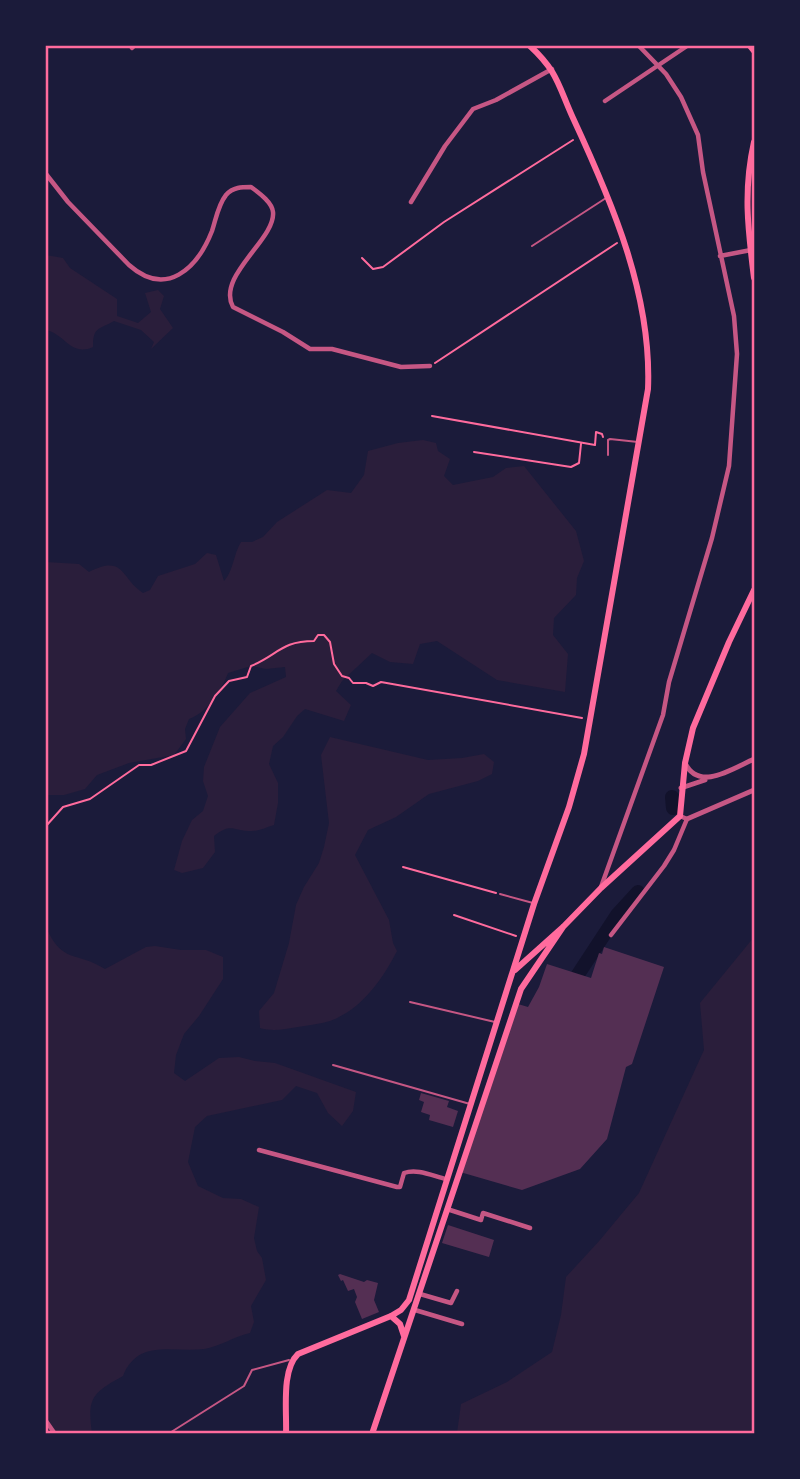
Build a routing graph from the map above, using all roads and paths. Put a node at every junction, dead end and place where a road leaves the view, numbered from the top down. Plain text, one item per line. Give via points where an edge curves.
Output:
1 (530, 46) edge
2 (639, 46) edge
3 (687, 46) edge
4 (750, 46) edge
5 (754, 51) edge
6 (658, 65) junction
7 (552, 69) junction
8 (605, 101) dead end
9 (582, 134) junction
10 (754, 142) edge
11 (46, 174) edge
12 (751, 188) edge
13 (607, 198) junction
14 (411, 202) dead end
15 (624, 239) junction
16 (532, 246) dead end
17 (751, 250) junction
18 (720, 256) junction
19 (362, 258) dead end
20 (754, 278) edge
21 (430, 366) joint
22 (432, 416) dead end
23 (582, 442) junction
24 (639, 442) junction
25 (474, 452) dead end
26 (608, 455) joint
27 (754, 590) edge
28 (590, 720) junction
29 (754, 759) edge
30 (685, 763) junction
31 (708, 778) junction
32 (681, 788) junction
33 (754, 790) edge
34 (683, 818) junction
35 (46, 826) edge
36 (402, 867) dead end
37 (601, 888) junction
38 (500, 894) joint
39 (534, 904) junction
40 (454, 915) dead end
41 (563, 927) junction
42 (611, 935) dead end
43 (523, 938) junction
44 (513, 971) junction
45 (509, 986) junction
46 (521, 989) junction
47 (410, 1002) dead end
48 (496, 1022) junction
49 (333, 1065) dead end
50 (470, 1104) junction
51 (259, 1150) dead end
52 (446, 1180) junction
53 (447, 1209) junction
54 (530, 1228) dead end
55 (457, 1291) dead end
56 (420, 1294) junction
57 (415, 1310) junction
58 (391, 1316) junction
59 (462, 1324) dead end
60 (404, 1336) junction
61 (292, 1360) junction
62 (46, 1421) edge
63 (54, 1433) edge
64 (168, 1433) edge
65 (286, 1433) edge
66 (372, 1433) edge

1 - 7 main road
2 - 6 street
3 - 6 street
4 - 5 main road
6 - 8 street
6 - 18 street via 681,97 698,135
7 - 9 main road
7 - 14 street via 473,109
9 - 13 main road
9 - 19 path via 444,222 383,267 373,269
10 - 12 main road
11 - 21 street via 129,265 150,278 175,278 187,269 202,251 225,197 237,187 251,187 269,204 273,216 233,282 233,307 310,349 332,349 401,367
12 - 17 main road via 746,215
13 - 15 main road
13 - 16 lane
15 - 21 path
15 - 24 main road via 649,354
17 - 18 street
17 - 20 main road
18 - 37 street via 737,337 729,466 663,715
22 - 23 path
23 - 25 path via 579,463 570,467
23 - 26 path via 594,445 596,432 602,435
24 - 26 lane via 610,439
24 - 28 main road
27 - 30 main road via 693,728
28 - 35 path via 382,682 373,686 353,683 334,664 330,642 318,635 314,641 296,641 274,651 267,660 251,666 247,677 229,681 215,696 186,751 139,765 90,799 63,807
28 - 39 main road via 569,807
29 - 31 street
30 - 31 street via 696,777
30 - 32 main road
31 - 32 street
32 - 34 main road
33 - 34 street
34 - 37 main road via 663,829
34 - 42 street via 674,850
36 - 38 path
37 - 41 main road
38 - 39 lane
39 - 43 main road
40 - 43 path
41 - 44 main road
41 - 46 main road
43 - 44 main road
44 - 45 main road
45 - 46 main road via 514,992
45 - 48 main road
46 - 53 main road
47 - 48 lane
48 - 50 main road
49 - 50 lane
50 - 52 main road
51 - 52 street via 397,1187 407,1171
52 - 58 main road via 409,1300
53 - 54 street via 481,1220 483,1213
53 - 56 main road
55 - 56 street via 452,1303
56 - 57 main road
57 - 59 street
57 - 60 main road
58 - 60 main road
58 - 61 main road
60 - 66 main road
61 - 64 lane via 252,1370 244,1386
61 - 65 main road
62 - 63 street

